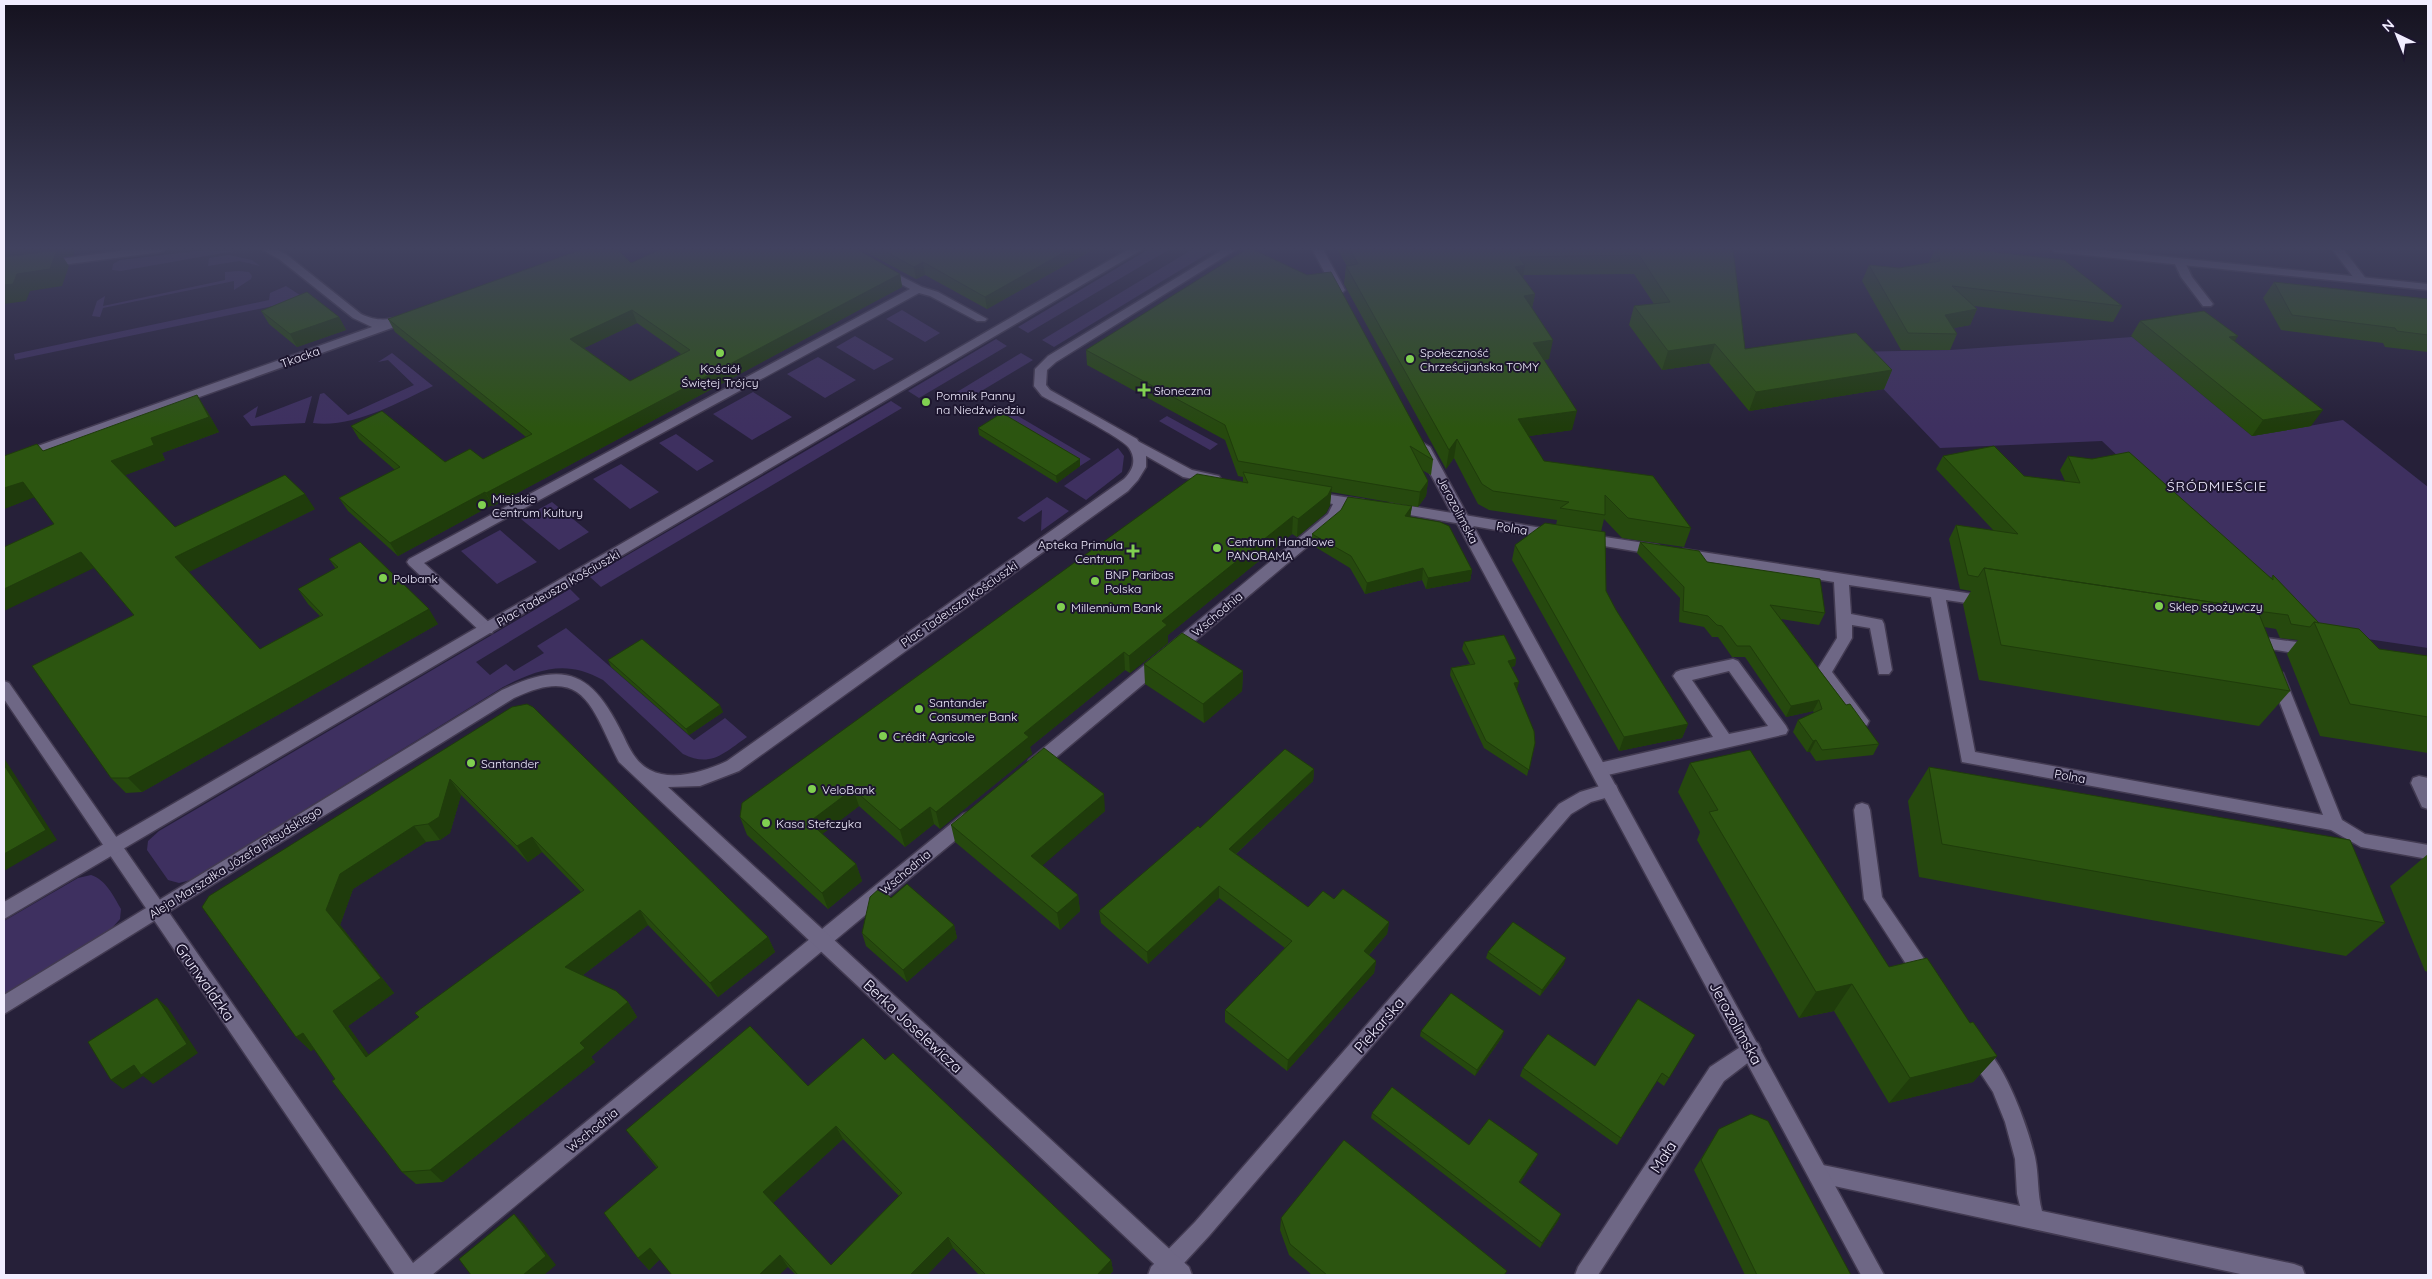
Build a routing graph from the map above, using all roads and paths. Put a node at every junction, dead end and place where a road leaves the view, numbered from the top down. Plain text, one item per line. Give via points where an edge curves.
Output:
1 (348, 309) edge
2 (883, 309) edge
3 (961, 309) edge
4 (1036, 309) edge
5 (1134, 309) edge
6 (423, 313) edge
7 (981, 320) dead end
8 (396, 323) junction
9 (1419, 439) edge
10 (1132, 442) junction
11 (4, 462) edge
12 (1226, 481) edge
13 (1293, 493) edge
14 (1341, 501) junction
15 (1463, 520) junction
16 (1841, 578) junction
17 (1938, 593) junction
18 (2005, 604) edge
19 (1845, 618) junction
20 (487, 629) junction
21 (2236, 639) edge
22 (2264, 643) junction
23 (2322, 652) edge
24 (1884, 670) dead end
25 (4, 687) edge
26 (466, 718) joint
27 (1866, 729) edge
28 (1725, 741) junction
29 (1598, 770) junction
30 (646, 776) junction
31 (1020, 776) edge
32 (2428, 785) edge
33 (1610, 790) junction
34 (2428, 802) edge
35 (982, 808) edge
36 (1862, 810) dead end
37 (2335, 824) junction
38 (113, 847) junction
39 (2428, 852) edge
40 (156, 910) junction
41 (4, 911) edge
42 (821, 941) junction
43 (1939, 997) edge
44 (4, 1004) edge
45 (1966, 1037) edge
46 (1751, 1050) junction
47 (1818, 1174) junction
48 (2034, 1219) junction
49 (1170, 1272) edge
50 (408, 1275) edge
51 (415, 1275) edge
52 (1586, 1275) edge
53 (1873, 1275) edge
54 (2294, 1275) edge

1 - 8 street via 373,324
2 - 20 street via 414,562
3 - 7 street
4 - 20 street, Plac Tadeusza Kościuszki
5 - 10 street via 1052,359 1041,369 1040,386 1046,393
6 - 8 street, Tkacka
8 - 11 street, Tkacka
9 - 15 street, Jerozolimska
10 - 12 street via 1188,474
10 - 30 street, Plac Tadeusza Kościuszki via 1140,453 1140,466 1123,488 733,766 702,780 673,782
13 - 14 street, Polna
14 - 15 street, Polna
14 - 31 street, Wschodnia via 1334,517
15 - 16 street, Polna
15 - 29 street, Jerozolimska
16 - 17 street, Polna
16 - 19 street
17 - 18 street, Polna
17 - 37 street, Polna via 1968,757
19 - 24 street via 1877,624
19 - 27 street via 1845,638 1824,672
20 - 38 street, Plac Tadeusza Kościuszki
21 - 22 street
22 - 23 street
22 - 37 street
25 - 38 street, Grunwaldzka
26 - 30 street, Plac Tadeusza Kościuszki via 532,683 560,679 578,686 600,706 625,757
26 - 40 street, Aleja Marszałka Józefa Piłsudskiego
28 - 28 street via 1780,730 1733,665 1681,676
28 - 29 street
29 - 33 street, Jerozolimska
30 - 42 street, Berka Joselewicza
32 - 34 street via 2420,783
33 - 46 street, Jerozolimska
33 - 49 street, Piekarska via 1586,797 1565,809
35 - 42 street, Wschodnia
36 - 43 street via 1872,899
37 - 39 street, Polna via 2362,840
38 - 40 street, Grunwaldzka
38 - 41 street
40 - 44 street, Aleja Marszałka Józefa Piłsudskiego
40 - 50 street, Grunwaldzka
42 - 49 street, Berka Joselewicza
42 - 51 street, Wschodnia
45 - 48 street via 2000,1086 2015,1122 2025,1159 2027,1194
46 - 47 street, Jerozolimska
46 - 52 street, Mała via 1717,1074
47 - 48 street
47 - 53 street, Jerozolimska
48 - 54 street

